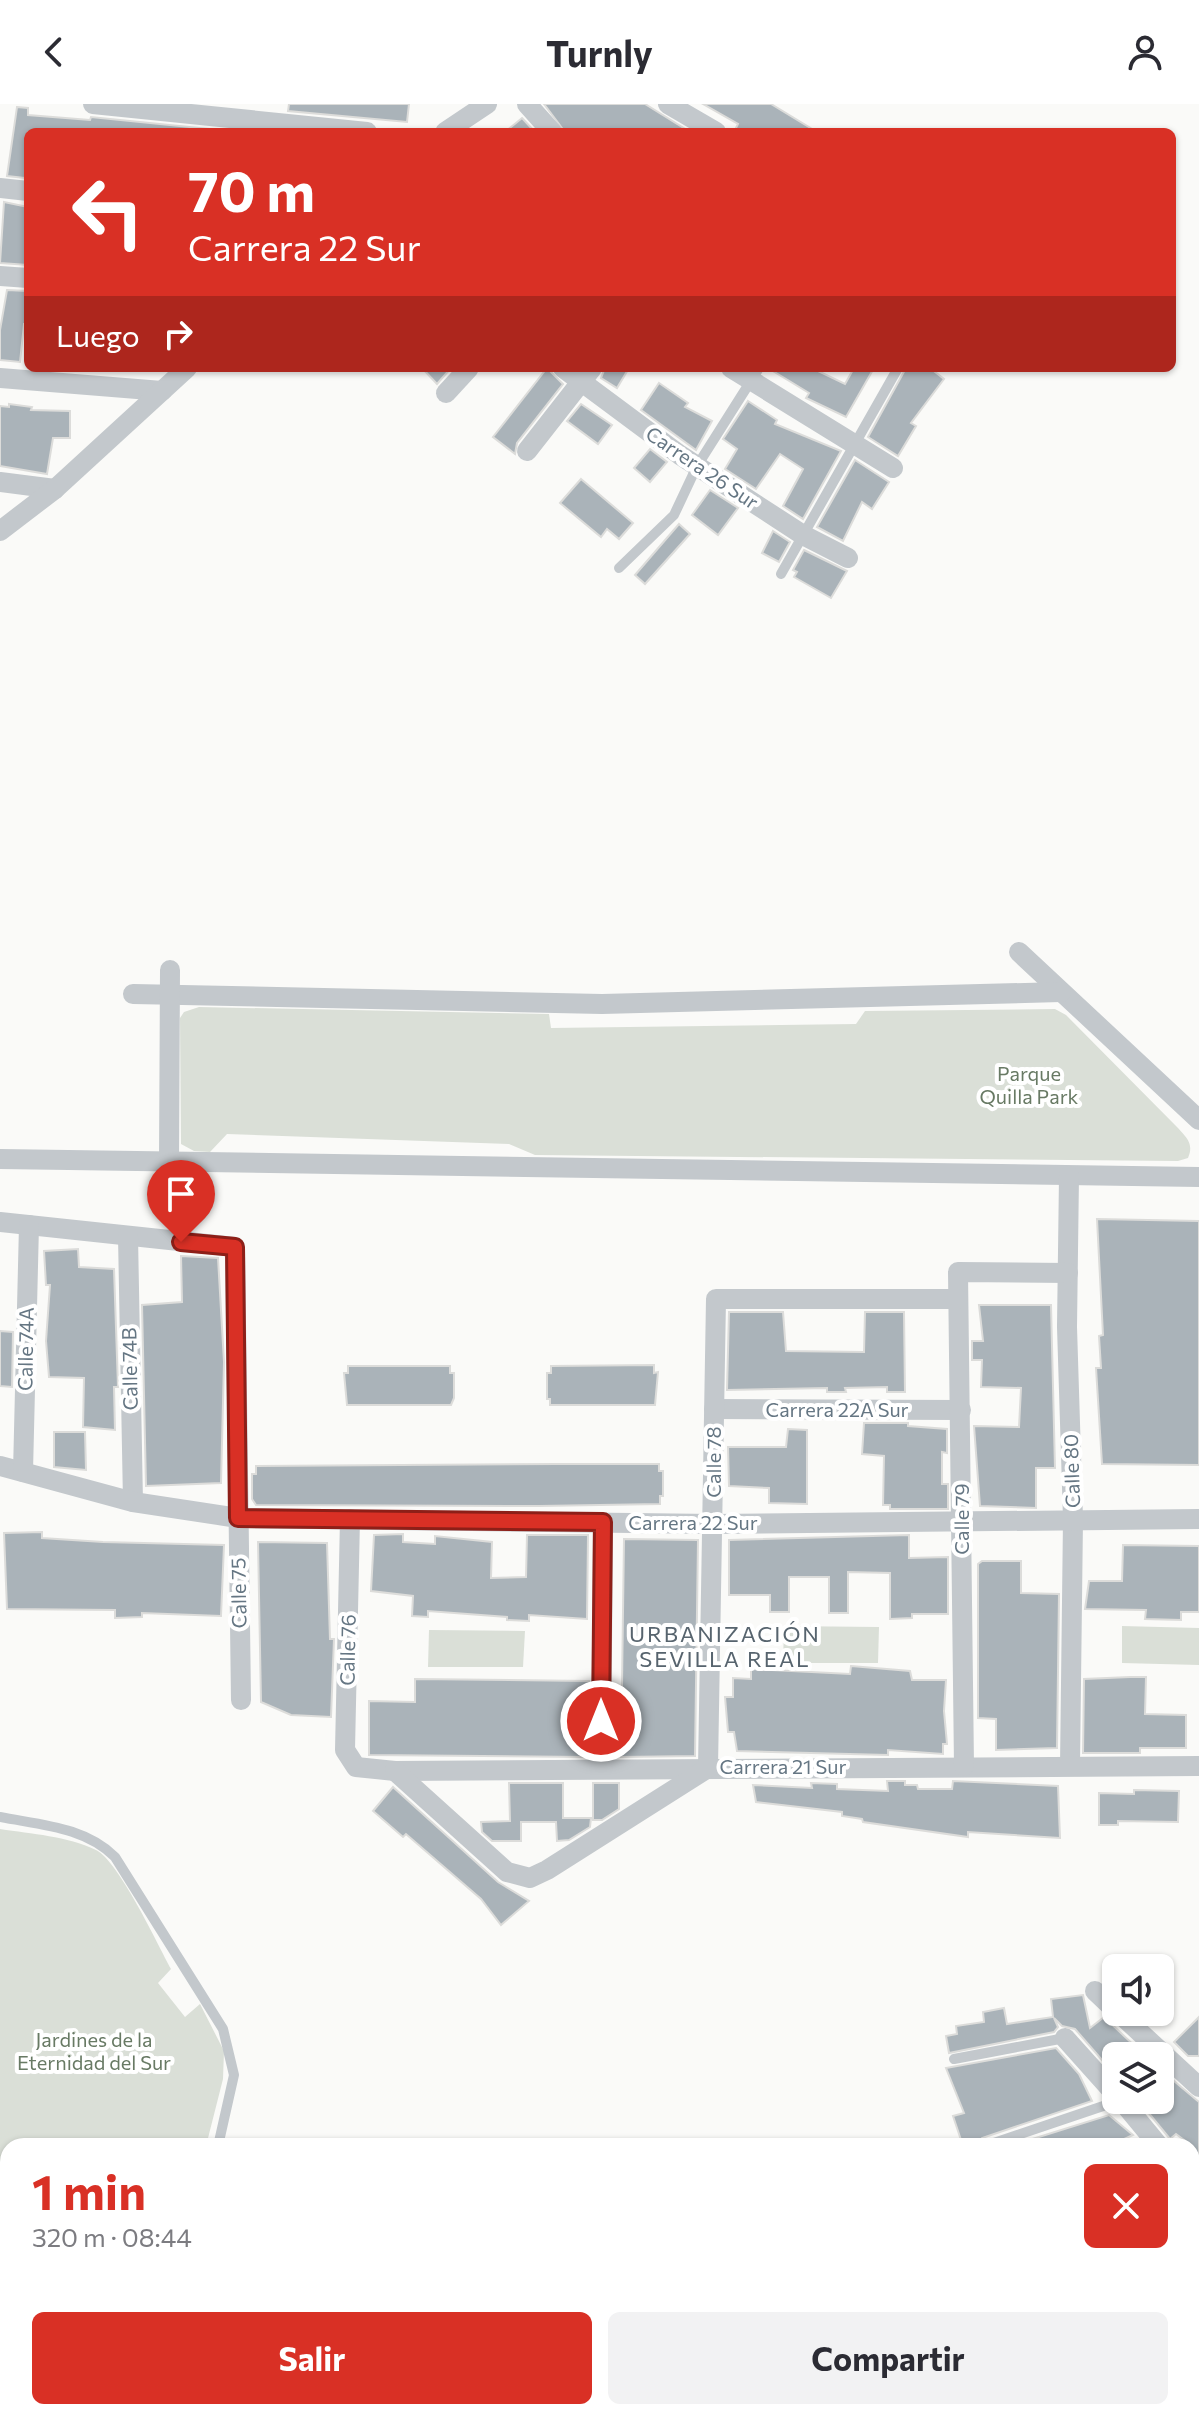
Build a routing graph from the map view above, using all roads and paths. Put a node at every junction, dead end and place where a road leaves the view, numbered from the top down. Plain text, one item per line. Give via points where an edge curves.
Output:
1 (93, 104) edge
2 (487, 104) edge
3 (527, 104) edge
4 (668, 104) edge
5 (218, 117) edge
6 (454, 120) edge
7 (327, 128) edge
8 (548, 128) edge
9 (709, 128) edge
10 (0, 188) edge
11 (24, 191) edge
12 (0, 276) edge
13 (24, 278) edge
14 (183, 372) edge
15 (465, 372) edge
16 (896, 372) edge
17 (755, 374) edge
18 (588, 376) edge
19 (0, 378) edge
20 (162, 391) junction
21 (446, 393) dead end
22 (853, 444) junction
23 (527, 451) dead end
24 (697, 466) junction
25 (893, 468) dead end
26 (0, 482) edge
27 (55, 489) junction
28 (0, 531) edge
29 (803, 535) junction
30 (848, 558) dead end
31 (619, 568) dead end
32 (781, 574) dead end
33 (1019, 952) dead end
34 (170, 970) dead end
35 (1061, 992) junction
36 (133, 994) dead end
37 (169, 995) junction
38 (1199, 1120) edge
39 (0, 1159) edge
40 (169, 1162) junction
41 (1069, 1176) junction
42 (1199, 1177) edge
43 (0, 1222) edge
44 (29, 1225) junction
45 (128, 1236) junction
46 (1068, 1273) junction
47 (958, 1299) junction
48 (714, 1409) junction
49 (961, 1410) junction
50 (0, 1466) edge
51 (23, 1472) junction
52 (133, 1502) junction
53 (238, 1518) junction
54 (350, 1519) junction
55 (1073, 1519) junction
56 (1199, 1519) edge
57 (603, 1522) junction
58 (962, 1522) junction
59 (714, 1524) junction
60 (241, 1700) dead end
61 (964, 1766) junction
62 (1070, 1766) junction
63 (1199, 1766) edge
64 (708, 1768) junction
65 (601, 1769) junction
66 (367, 1770) joint
67 (395, 1771) junction
68 (0, 1817) edge
69 (1095, 1991) dead end
70 (1102, 1997) edge
71 (1134, 2026) edge
72 (1065, 2038) joint
73 (954, 2059) dead end
74 (1102, 2079) edge
75 (1197, 2081) edge
76 (1102, 2106) edge
77 (1133, 2114) edge
78 (220, 2138) edge
79 (1009, 2138) edge
80 (1152, 2138) edge

1 - 5 street
2 - 6 street
3 - 8 street
4 - 9 street
5 - 7 street
10 - 11 street
12 - 13 street
14 - 20 street
15 - 21 street
16 - 22 lane
17 - 22 street
17 - 24 lane
18 - 23 street
18 - 24 street, Carrera 26 Sur
19 - 20 street
20 - 27 street
22 - 25 street
22 - 29 lane
24 - 29 street, Carrera 26 Sur
24 - 31 lane via 674,515
26 - 27 street
27 - 28 street
29 - 30 street, Carrera 26 Sur
29 - 32 lane
33 - 35 street
34 - 37 street
35 - 37 street via 602,1004
35 - 38 street
36 - 37 street
37 - 40 street
39 - 40 street
40 - 41 street
41 - 42 street
41 - 46 street, Calle 80
43 - 44 street
44 - 45 street
44 - 51 street, Calle 74A
45 - 52 street, Calle 74B
45 - 53 street, Calle 75 via 235,1247
46 - 47 street, Calle 79 via 958,1272
46 - 55 street, Calle 80
47 - 48 street, Calle 78 via 716,1299
47 - 49 street, Calle 79
48 - 49 street, Carrera 22A Sur
48 - 59 street, Calle 78
49 - 58 street, Calle 79
50 - 51 street, Carrera 22 Sur
51 - 52 street, Carrera 22 Sur
52 - 53 street, Carrera 22 Sur
53 - 54 street, Carrera 22 Sur
53 - 60 street, Calle 75
54 - 57 street, Carrera 22 Sur
54 - 66 street, Calle 76 via 345,1750 356,1767
55 - 56 street, Carrera 22 Sur
55 - 58 street, Carrera 22 Sur
55 - 62 street, Calle 80
57 - 59 street, Carrera 22 Sur
57 - 65 street
58 - 59 street, Carrera 22 Sur
58 - 61 street, Calle 79
59 - 64 street, Calle 78
61 - 62 street, Carrera 21 Sur
61 - 64 street, Carrera 21 Sur
62 - 63 street, Carrera 21 Sur
64 - 65 street, Carrera 21 Sur
64 - 67 street via 530,1878 507,1872
65 - 67 street, Carrera 21 Sur
66 - 67 street, Carrera 21 Sur
68 - 78 lane via 75,1832 98,1840 115,1857 223,2029 234,2075
69 - 70 street
71 - 75 street
72 - 73 lane
72 - 74 street
76 - 79 lane
77 - 80 street

